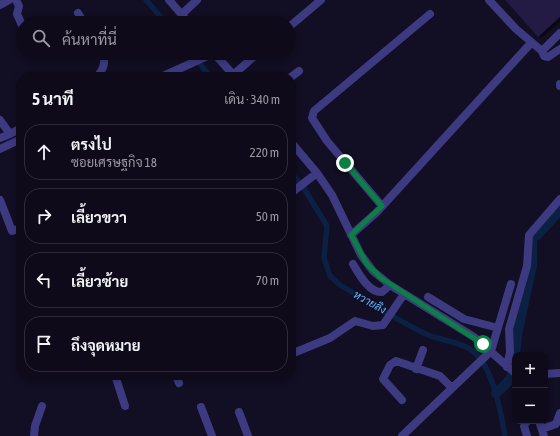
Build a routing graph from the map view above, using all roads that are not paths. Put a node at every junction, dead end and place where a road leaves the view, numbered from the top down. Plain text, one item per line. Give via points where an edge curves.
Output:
1 (9, 0) edge
2 (16, 0) edge
3 (169, 0) edge
4 (197, 0) edge
5 (321, 0) edge
6 (489, 0) edge
7 (0, 5) edge
8 (78, 13) dead end
9 (182, 14) joint
10 (430, 14) dead end
11 (19, 16) edge
12 (80, 16) edge
13 (296, 21) edge
14 (560, 33) edge
15 (531, 43) junction
16 (560, 49) edge
17 (542, 51) junction
18 (105, 60) edge
19 (198, 60) edge
20 (220, 60) edge
21 (251, 60) edge
22 (299, 70) dead end
23 (100, 72) edge
24 (172, 72) edge
25 (231, 72) edge
26 (238, 72) edge
27 (296, 73) edge
28 (0, 120) edge
29 (16, 131) edge
30 (10, 134) junction
31 (0, 138) edge
32 (16, 141) edge
33 (296, 148) edge
34 (0, 149) edge
35 (318, 173) junction
36 (296, 190) edge
37 (560, 199) edge
38 (0, 200) edge
39 (382, 206) junction
40 (16, 230) edge
41 (351, 235) junction
42 (353, 264) dead end
43 (511, 284) dead end
44 (390, 285) junction
45 (404, 294) junction
46 (428, 297) dead end
47 (498, 328) junction
48 (423, 350) dead end
49 (296, 352) edge
50 (488, 354) junction
51 (507, 367) junction
52 (416, 369) junction
53 (512, 371) edge
54 (560, 373) edge
55 (548, 374) edge
56 (117, 380) edge
57 (178, 380) edge
58 (180, 383) dead end
59 (452, 388) junction
60 (402, 400) dead end
61 (42, 406) dead end
62 (125, 406) dead end
63 (202, 407) dead end
64 (239, 412) dead end
65 (560, 413) edge
66 (525, 424) edge
67 (542, 428) edge
68 (34, 436) edge
69 (212, 436) edge
70 (248, 436) edge
71 (402, 436) edge
72 (527, 436) edge

1 - 7 street
2 - 11 street
3 - 9 street
4 - 9 street
5 - 13 street
6 - 15 street
8 - 12 street
10 - 39 street via 314,111 312,118 327,141
14 - 17 street
15 - 17 street
15 - 39 street
16 - 17 street via 548,57 544,56
18 - 23 street
19 - 24 street
20 - 25 street
21 - 26 street
22 - 27 street
28 - 30 street
29 - 30 street
30 - 31 street
32 - 34 street
33 - 35 street
35 - 36 street
35 - 41 street via 332,195
37 - 51 street via 529,235 528,266 509,329 510,352
38 - 40 street via 12,231
39 - 41 street
41 - 44 street via 370,268
42 - 44 street via 359,275 373,289 382,292
43 - 47 street
44 - 45 street
45 - 49 street via 385,324 373,326 355,321 330,338
45 - 50 street via 474,337
46 - 47 street via 464,319
47 - 50 street
48 - 52 street
50 - 51 street
50 - 59 street
51 - 53 street
52 - 59 street via 440,376
52 - 60 street via 396,361 385,372 385,382
54 - 55 street
56 - 62 street
57 - 58 street
59 - 71 street
61 - 68 street
63 - 69 street
64 - 70 street
65 - 67 street via 556,424
66 - 72 street

